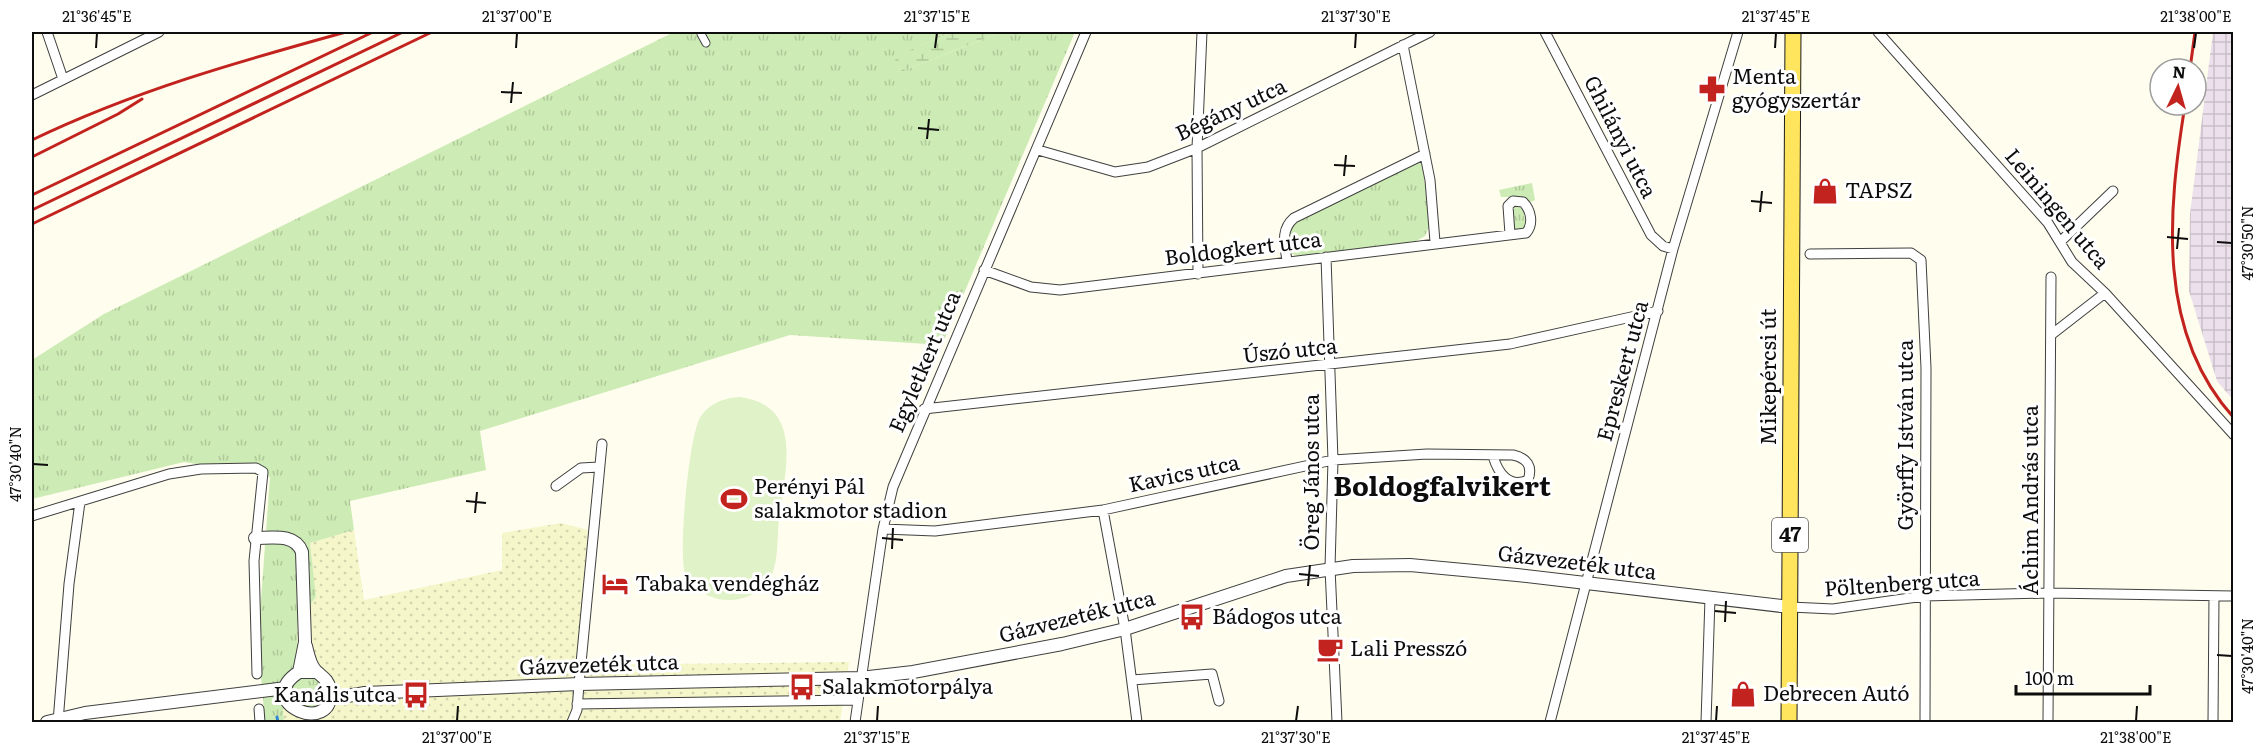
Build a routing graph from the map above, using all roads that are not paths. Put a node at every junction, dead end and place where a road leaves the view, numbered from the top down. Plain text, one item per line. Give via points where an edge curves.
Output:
1 (47, 32) edge
2 (159, 32) edge
3 (1086, 32) edge
4 (1202, 32) edge
5 (1430, 32) edge
6 (1545, 32) edge
7 (1738, 32) edge
8 (1793, 32) edge
9 (1878, 32) edge
10 (701, 34) dead end
11 (706, 43) dead end
12 (1403, 45) junction
13 (63, 79) junction
14 (32, 95) edge
15 (1197, 148) junction
16 (1038, 150) junction
17 (1425, 154) junction
18 (2113, 191) dead end
19 (1510, 234) dead end
20 (1435, 242) junction
21 (2060, 242) junction
22 (1673, 249) junction
23 (1810, 254) dead end
24 (1326, 257) junction
25 (1287, 261) junction
26 (984, 270) junction
27 (1198, 274) junction
28 (2051, 277) dead end
29 (2105, 293) junction
30 (1658, 311) junction
31 (2051, 335) junction
32 (1330, 364) junction
33 (924, 409) junction
34 (2234, 435) edge
35 (602, 444) dead end
36 (1493, 456) dead end
37 (1333, 460) junction
38 (599, 467) junction
39 (556, 486) dead end
40 (80, 502) junction
41 (1103, 510) junction
42 (32, 516) edge
43 (883, 529) junction
44 (255, 538) junction
45 (1330, 568) junction
46 (1585, 585) junction
47 (2048, 593) junction
48 (1924, 596) junction
49 (2214, 596) junction
50 (2234, 596) edge
51 (1710, 598) junction
52 (1790, 607) junction
53 (1125, 629) junction
54 (305, 642) junction
55 (298, 672) junction
56 (316, 672) junction
57 (257, 674) dead end
58 (860, 678) junction
59 (1131, 680) junction
60 (328, 684) junction
61 (579, 684) junction
62 (286, 687) junction
63 (248, 692) junction
64 (365, 693) junction
65 (329, 699) junction
66 (858, 700) junction
67 (1219, 701) dead end
68 (289, 704) junction
69 (577, 704) junction
70 (259, 709) dead end
71 (318, 717) edge
72 (302, 718) edge
73 (54, 721) edge
74 (260, 723) edge
75 (572, 723) edge
76 (855, 723) edge
77 (1137, 723) edge
78 (1337, 723) edge
79 (1550, 723) edge
80 (1706, 723) edge
81 (1789, 723) edge
82 (1925, 723) edge
83 (2048, 723) edge
84 (2213, 723) edge

1 - 13 street
2 - 13 street
3 - 16 street, Egyletkert utca
4 - 15 street
5 - 12 street, Bégány utca
6 - 22 street, Ghilányi utca via 1651,235
7 - 22 street, Epreskert utca
8 - 52 main road, Mikepércsi út / 47
9 - 21 street, Leiningen utca via 2048,223
10 - 11 street
12 - 15 street, Bégány utca
12 - 17 street
13 - 14 street
15 - 16 street, Bégány utca via 1148,167 1115,171
15 - 27 street
16 - 26 street, Egyletkert utca
17 - 20 street
17 - 25 street via 1294,218 1284,235
18 - 21 street
19 - 20 street, Boldogkert utca
20 - 24 street, Boldogkert utca
21 - 29 street, Leiningen utca via 2072,262
22 - 30 street, Epreskert utca
23 - 48 street, Györffy István utca via 1911,254 1921,260 1926,369
24 - 25 street, Boldogkert utca
24 - 32 street, Öreg János utca
25 - 27 street, Boldogkert utca
26 - 27 street, Boldogkert utca via 1031,287 1060,290
26 - 33 street, Egyletkert utca
28 - 31 street, Áchim András utca
29 - 31 street
29 - 34 street, Leiningen utca
30 - 32 street, Úszó utca via 1510,344
30 - 46 street, Epreskert utca
31 - 47 street, Áchim András utca
32 - 33 street, Úszó utca
32 - 37 street, Öreg János utca
33 - 43 street, Egyletkert utca via 893,487
35 - 38 street
36 - 37 street, Kavics utca via 1427,454
37 - 41 street, Kavics utca
37 - 45 street, Öreg János utca
38 - 39 street via 581,468
38 - 61 street
40 - 42 street
40 - 44 street via 170,474 256,468 263,472
40 - 73 street
41 - 43 street, Kavics utca via 935,531
41 - 53 street
43 - 58 street, Egyletkert utca
44 - 54 street via 290,539 300,547 304,562
44 - 57 street
45 - 46 street, Gázvezeték utca via 1410,565
45 - 53 street, Gázvezeték utca via 1286,576
45 - 78 street, Öreg János utca
46 - 51 street, Gázvezeték utca
46 - 79 street, Epreskert utca
47 - 48 street, Pöltenberg utca
47 - 49 street, Pöltenberg utca
47 - 83 street, Áchim András utca
48 - 52 street, Pöltenberg utca via 1833,609
48 - 82 street, Györffy István utca
49 - 50 street, Pöltenberg utca
49 - 84 street
51 - 52 street, Gázvezeték utca
51 - 80 street
52 - 81 main road, Mikepércsi út / 47
53 - 58 street, Gázvezeték utca via 936,668
53 - 59 street
54 - 55 street
54 - 56 street
55 - 56 street
55 - 62 street
56 - 60 street
58 - 61 street, Gázvezeték utca
58 - 66 street, Egyletkert utca
59 - 67 street via 1212,674
59 - 77 street
60 - 64 street, Gázvezeték utca
60 - 65 street
61 - 64 street, Gázvezeték utca
61 - 69 street
62 - 63 street
62 - 68 street
63 - 68 street via 277,697
63 - 73 street via 85,713
64 - 65 street, Gázvezeték utca
65 - 71 street
66 - 69 street
66 - 76 street, Egyletkert utca
68 - 72 street
69 - 75 street
70 - 74 street
71 - 72 street via 310,714

